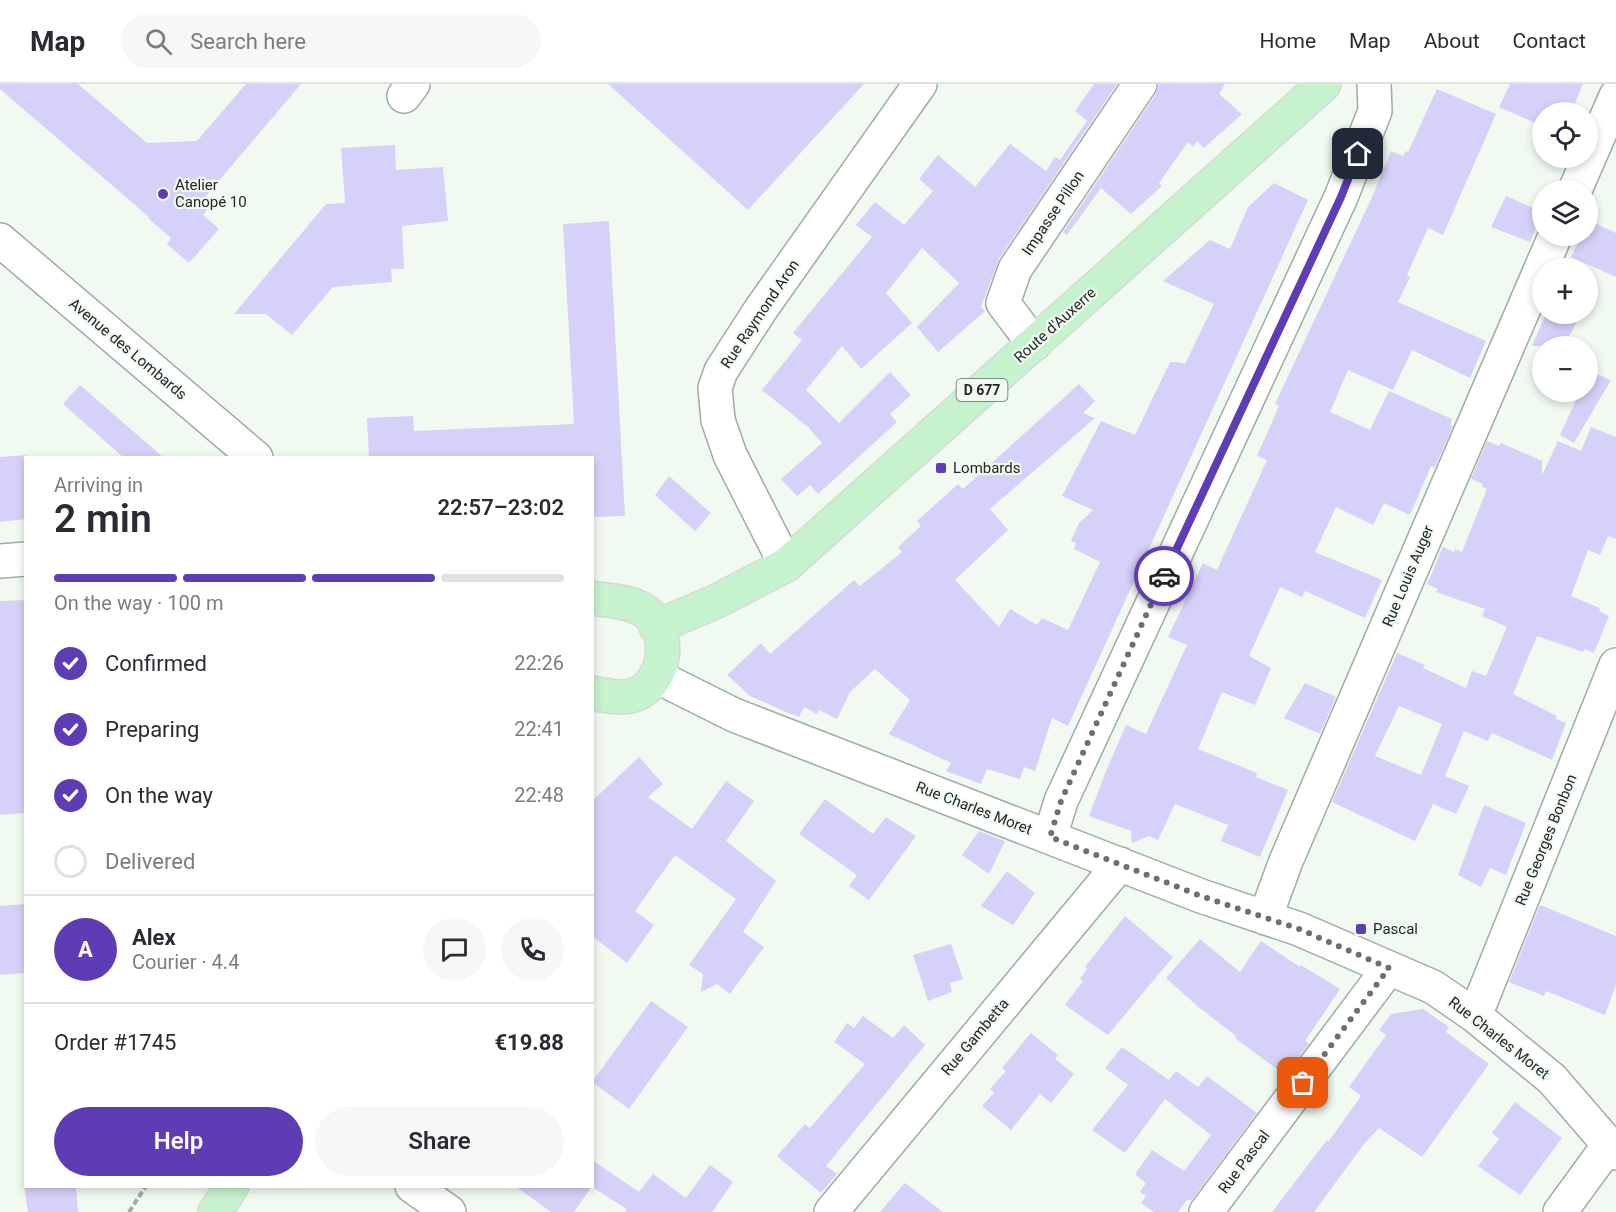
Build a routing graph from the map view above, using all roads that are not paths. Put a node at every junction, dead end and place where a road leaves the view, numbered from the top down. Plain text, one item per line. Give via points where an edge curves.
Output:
1 (920, 84) edge
2 (1140, 84) edge
3 (1324, 84) edge
4 (1374, 84) edge
5 (1616, 96) edge
6 (1579, 180) edge
7 (0, 240) edge
8 (1551, 246) edge
9 (1034, 344) junction
10 (254, 456) edge
11 (24, 559) edge
12 (0, 561) edge
13 (786, 565) junction
14 (594, 598) edge
15 (656, 627) junction
16 (1616, 665) edge
17 (656, 676) junction
18 (594, 693) edge
19 (1607, 715) edge
20 (1050, 837) junction
21 (1120, 864) junction
22 (1265, 918) junction
23 (1389, 968) junction
24 (1474, 1015) junction
25 (1613, 1149) edge
26 (231, 1188) edge
27 (415, 1188) edge
28 (215, 1212) edge
29 (449, 1212) edge
30 (831, 1212) edge
31 (1206, 1212) edge
32 (1560, 1212) edge

1 - 13 street, Rue Raymond Aron via 761,309 721,371 715,388 718,420 730,455
2 - 9 street, Impasse Pillon via 1016,270 1003,303
3 - 9 main road, Route d'Auxerre / D 677
4 - 20 street via 1375,111 1341,197 1061,801
5 - 6 street
7 - 10 street, Avenue des Lombards
8 - 22 street, Rue Louis Auger
9 - 13 main road, Route d'Auxerre / D 677
11 - 12 street
13 - 15 main road, Route d'Auxerre / D 677
14 - 15 main road via 633,605 648,614
15 - 17 main road via 664,650
16 - 19 street, Rue Georges Bonbon
17 - 18 main road via 638,693 612,697
17 - 20 street, Rue Charles Moret via 734,715
19 - 24 street, Rue Georges Bonbon
20 - 21 street, Rue Charles Moret
21 - 22 street, Rue Charles Moret
21 - 30 street, Rue Gambetta
22 - 23 street, Rue Charles Moret
23 - 24 street, Rue Charles Moret via 1433,987
23 - 31 street, Rue Pascal
24 - 25 street, Rue Charles Moret via 1552,1079
25 - 32 street
26 - 28 main road
27 - 29 street

